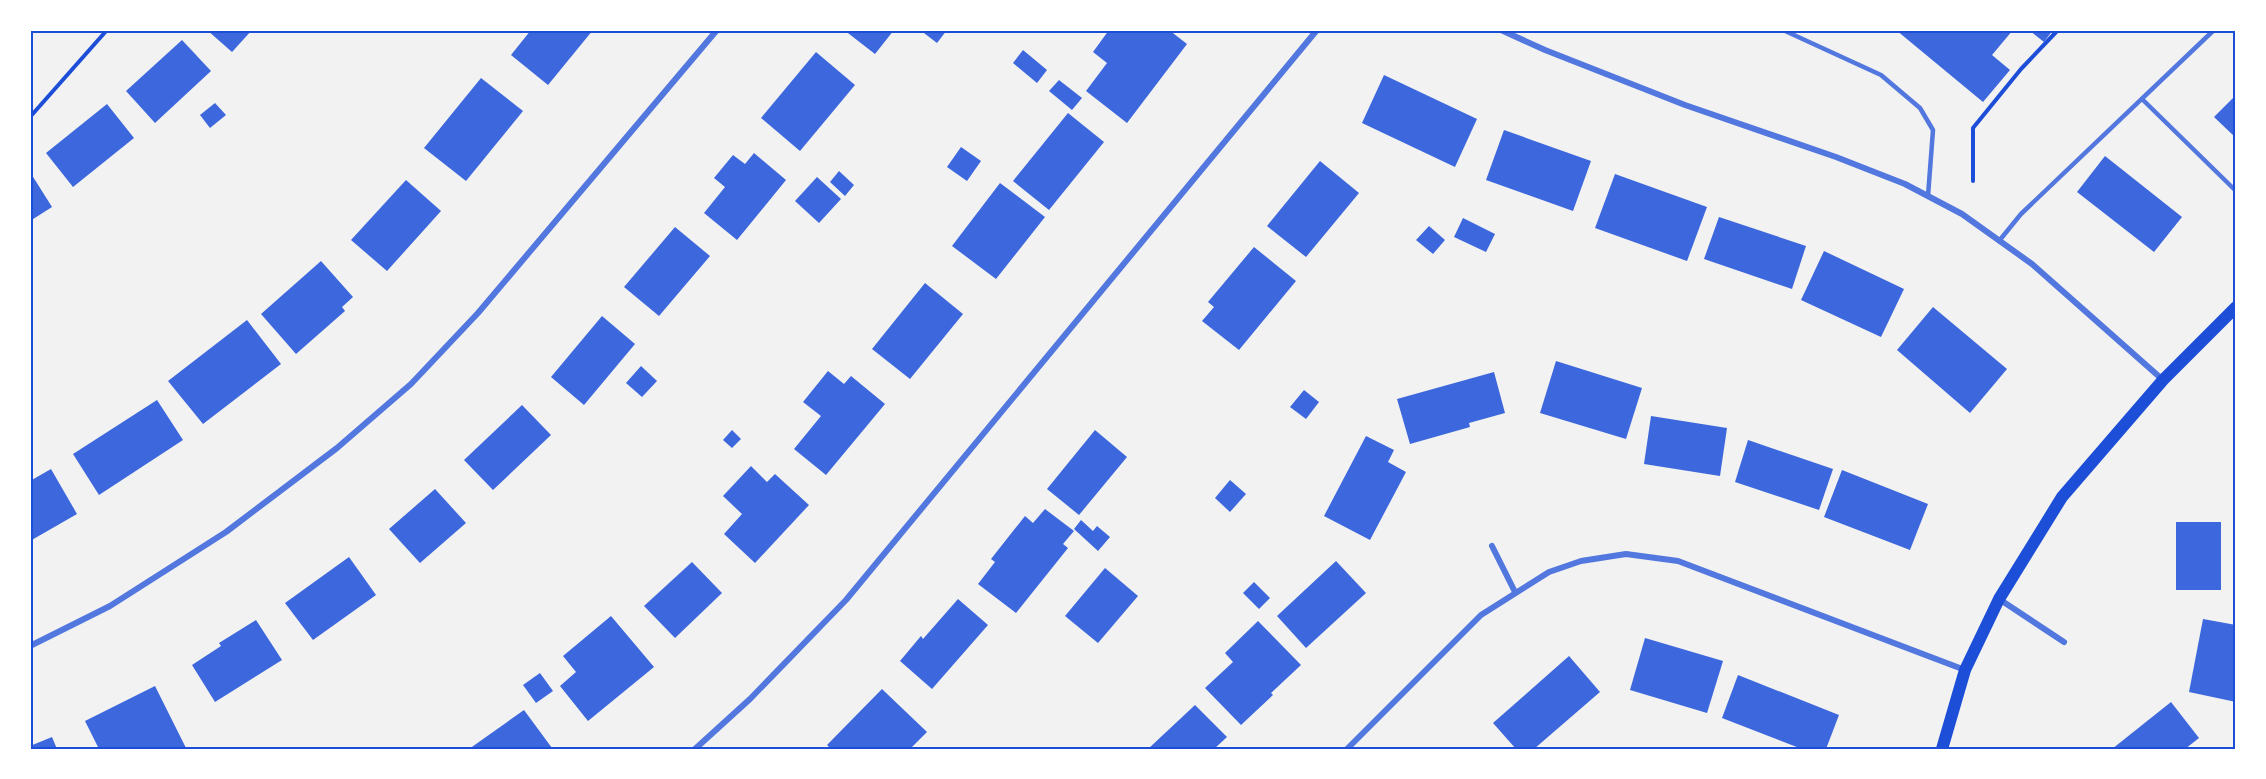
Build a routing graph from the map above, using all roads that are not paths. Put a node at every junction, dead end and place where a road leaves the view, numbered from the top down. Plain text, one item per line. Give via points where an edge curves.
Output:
1 (717, 30) edge
2 (1317, 30) edge
3 (1502, 30) edge
4 (1783, 30) edge
5 (2214, 30) edge
6 (2142, 99) junction
7 (2236, 191) edge
8 (1928, 196) junction
9 (1999, 241) junction
10 (2236, 307) edge
11 (2163, 380) junction
12 (1492, 546) dead end
13 (1515, 592) junction
14 (1999, 599) junction
15 (2064, 642) dead end
16 (30, 646) edge
17 (1965, 670) junction
18 (695, 749) edge
19 (1347, 749) edge
20 (1942, 749) edge

1 - 16 street via 508,279 411,384 337,448 226,532 110,606
2 - 18 street via 846,600 750,699
3 - 8 street via 1685,105 1836,157
4 - 8 lane via 1881,75 1920,108 1934,130
5 - 6 lane
6 - 7 lane
6 - 9 lane via 2020,214
8 - 9 street
9 - 11 street via 2032,264
10 - 11 main road
11 - 14 main road via 2062,497
12 - 13 street
13 - 17 street via 1549,572 1581,561 1626,554 1678,561
13 - 19 street via 1481,615
14 - 15 street
14 - 17 main road
17 - 20 main road

